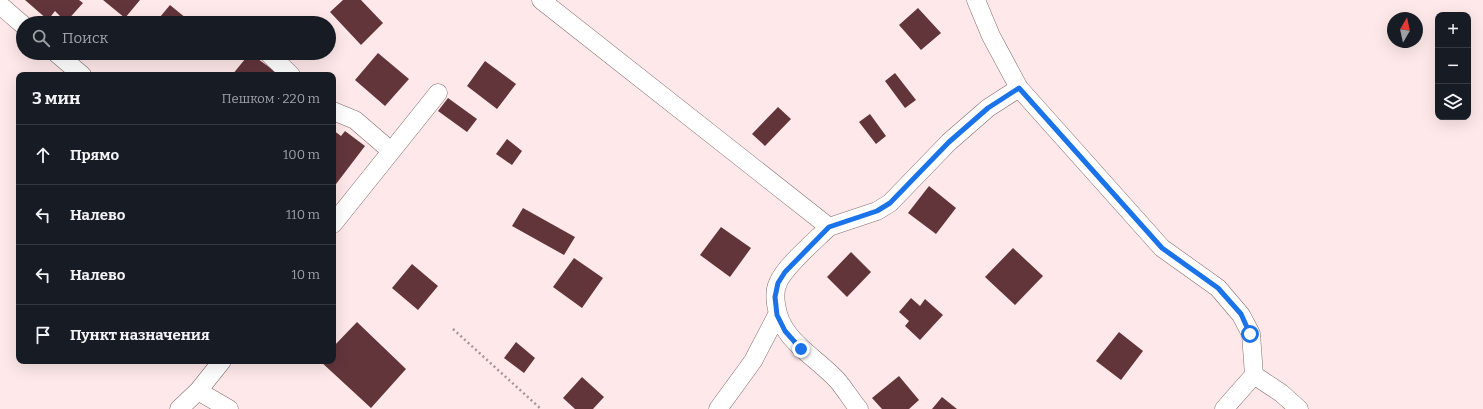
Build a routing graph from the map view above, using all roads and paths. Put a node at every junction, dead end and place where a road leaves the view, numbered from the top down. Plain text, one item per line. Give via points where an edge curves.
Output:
1 (541, 0) edge
2 (976, 0) edge
3 (0, 5) edge
4 (16, 19) edge
5 (64, 60) edge
6 (275, 60) edge
7 (78, 72) edge
8 (288, 72) edge
9 (1019, 88) junction
10 (438, 93) dead end
11 (336, 111) edge
12 (391, 151) junction
13 (336, 220) edge
14 (829, 227) junction
15 (777, 315) junction
16 (453, 329) dead end
17 (220, 364) edge
18 (1254, 375) junction
19 (198, 391) junction
20 (179, 409) edge
21 (229, 409) edge
22 (541, 409) edge
23 (718, 409) edge
24 (860, 409) edge
25 (1224, 409) edge
26 (1299, 409) edge

1 - 14 street
2 - 9 street via 991,36
3 - 4 street
5 - 7 street
6 - 8 street
9 - 14 street via 988,108 949,142 890,203 877,211
9 - 18 street via 1162,248 1218,288 1241,314 1250,334
10 - 12 street
11 - 12 street via 355,120
12 - 13 street
14 - 15 street via 785,272 778,283 775,297
15 - 23 street via 753,361
15 - 24 street via 785,331 801,349 837,380
16 - 22 path
17 - 19 street
18 - 25 street
18 - 26 street
19 - 20 street
19 - 21 street

